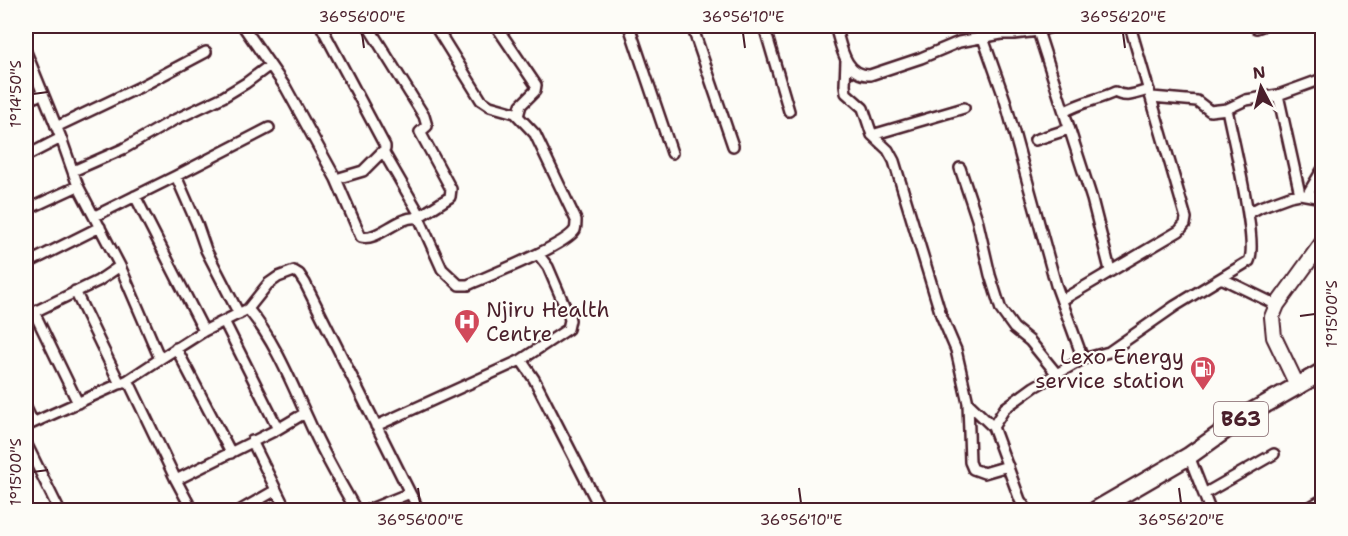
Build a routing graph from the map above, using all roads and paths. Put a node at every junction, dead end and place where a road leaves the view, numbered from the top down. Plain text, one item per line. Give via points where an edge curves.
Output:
1 (243, 26) edge
2 (321, 26) edge
3 (368, 26) edge
4 (435, 26) edge
5 (496, 26) edge
6 (629, 26) edge
7 (692, 26) edge
8 (764, 26) edge
9 (836, 26) edge
10 (1054, 26) edge
11 (1130, 26) edge
12 (1037, 28) edge
13 (1000, 30) edge
14 (983, 38) junction
15 (206, 52) dead end
16 (26, 53) edge
17 (846, 60) junction
18 (270, 65) junction
19 (1323, 79) edge
20 (42, 93) junction
21 (1150, 94) junction
22 (1278, 95) junction
23 (26, 102) edge
24 (964, 108) dead end
25 (1227, 110) junction
26 (789, 111) dead end
27 (1064, 112) junction
28 (518, 116) junction
29 (56, 127) junction
30 (269, 128) dead end
31 (1069, 129) junction
32 (872, 135) junction
33 (61, 138) junction
34 (1035, 140) dead end
35 (733, 146) dead end
36 (383, 151) junction
37 (672, 153) dead end
38 (26, 156) edge
39 (960, 168) dead end
40 (1323, 170) edge
41 (73, 171) junction
42 (176, 176) junction
43 (336, 179) junction
44 (78, 186) junction
45 (1303, 195) junction
46 (135, 196) junction
47 (1323, 203) edge
48 (26, 210) edge
49 (1249, 213) junction
50 (95, 216) junction
51 (419, 216) junction
52 (100, 227) junction
53 (1323, 243) edge
54 (538, 254) junction
55 (26, 264) edge
56 (120, 266) junction
57 (1110, 270) junction
58 (1221, 278) junction
59 (75, 291) junction
60 (1062, 300) junction
61 (1277, 305) junction
62 (248, 309) junction
63 (30, 314) edge
64 (239, 314) junction
65 (224, 321) junction
66 (204, 331) junction
67 (176, 348) junction
68 (160, 359) junction
69 (1083, 359) junction
70 (521, 360) junction
71 (1323, 372) edge
72 (1056, 374) junction
73 (124, 382) junction
74 (1298, 387) junction
75 (78, 403) junction
76 (968, 403) junction
77 (26, 408) edge
78 (305, 413) junction
79 (29, 424) edge
80 (376, 426) junction
81 (993, 427) junction
82 (278, 429) junction
83 (252, 441) junction
84 (26, 444) edge
85 (231, 453) junction
86 (1274, 454) dead end
87 (1189, 456) junction
88 (1008, 466) junction
89 (176, 480) junction
90 (276, 490) junction
91 (410, 493) junction
92 (1204, 494) junction
93 (1323, 500) edge
94 (189, 509) edge
95 (59, 510) edge
96 (240, 510) edge
97 (286, 510) edge
98 (356, 510) edge
99 (368, 510) edge
100 (419, 510) edge
101 (601, 510) edge
102 (1027, 510) edge
103 (1096, 510) edge
104 (1210, 510) edge
105 (1305, 510) edge

1 - 18 street
2 - 36 street via 384,142
3 - 51 street via 424,116 427,126 420,132 451,189 450,197
4 - 28 street via 481,100
5 - 28 street via 536,85 520,105
6 - 37 street
7 - 35 street
8 - 26 street
9 - 17 street
10 - 12 street
11 - 21 street
12 - 13 street via 1014,34
12 - 27 street
13 - 14 street
14 - 17 street via 959,42 870,75 861,75
14 - 60 street via 1005,100
15 - 29 street
16 - 20 street
17 - 32 street via 846,93 863,108
18 - 41 street via 223,97
18 - 43 street
19 - 22 street
20 - 23 street
20 - 29 street
21 - 25 street via 1197,101 1210,111
21 - 27 street via 1122,96 1115,92 1079,102
21 - 57 street via 1185,224
22 - 25 street via 1246,100
22 - 45 street
24 - 32 street
25 - 49 street
27 - 31 street
28 - 54 street via 538,139 576,220 571,234
29 - 33 street
30 - 42 street
31 - 34 street
31 - 57 street
32 - 76 street via 894,161 941,315 956,350
33 - 38 street
33 - 41 street
36 - 43 street via 363,171
36 - 51 street
39 - 72 street via 1001,310
40 - 45 street
41 - 44 street
42 - 46 street
42 - 64 street via 206,250
43 - 51 street via 362,238
44 - 48 street
44 - 50 street
45 - 47 street via 1317,197
45 - 49 street
46 - 50 street
46 - 66 street
49 - 58 street via 1251,258
50 - 52 street
51 - 54 street via 442,268 459,285 468,285
52 - 55 street
52 - 56 street
53 - 61 main road
54 - 70 street via 552,276 569,325
56 - 59 street
56 - 68 street
57 - 60 street
58 - 61 street
58 - 69 street via 1109,352
59 - 63 street
59 - 73 street
60 - 69 street
61 - 74 main road via 1272,317 1274,337
62 - 64 street
62 - 78 street via 271,343
62 - 80 street via 278,277 299,274
63 - 75 street
64 - 65 street
65 - 66 street
65 - 82 street
66 - 67 street
67 - 68 street
67 - 85 street
68 - 73 street
69 - 72 street
70 - 80 street
70 - 101 street
71 - 74 highway, B63
72 - 81 street via 1011,402
73 - 75 street
73 - 89 street
74 - 87 highway, B63 via 1248,414
75 - 79 street
76 - 81 street
76 - 88 street via 973,469 984,473
77 - 79 street
78 - 82 street
78 - 98 street
80 - 91 street
81 - 88 street
82 - 83 street
83 - 85 street
83 - 90 street
84 - 95 street
85 - 89 street
86 - 92 street
87 - 92 street
87 - 103 highway, B63
88 - 102 street
89 - 94 street
90 - 96 street
90 - 97 street
91 - 99 street
91 - 100 street
92 - 104 street
93 - 105 street

